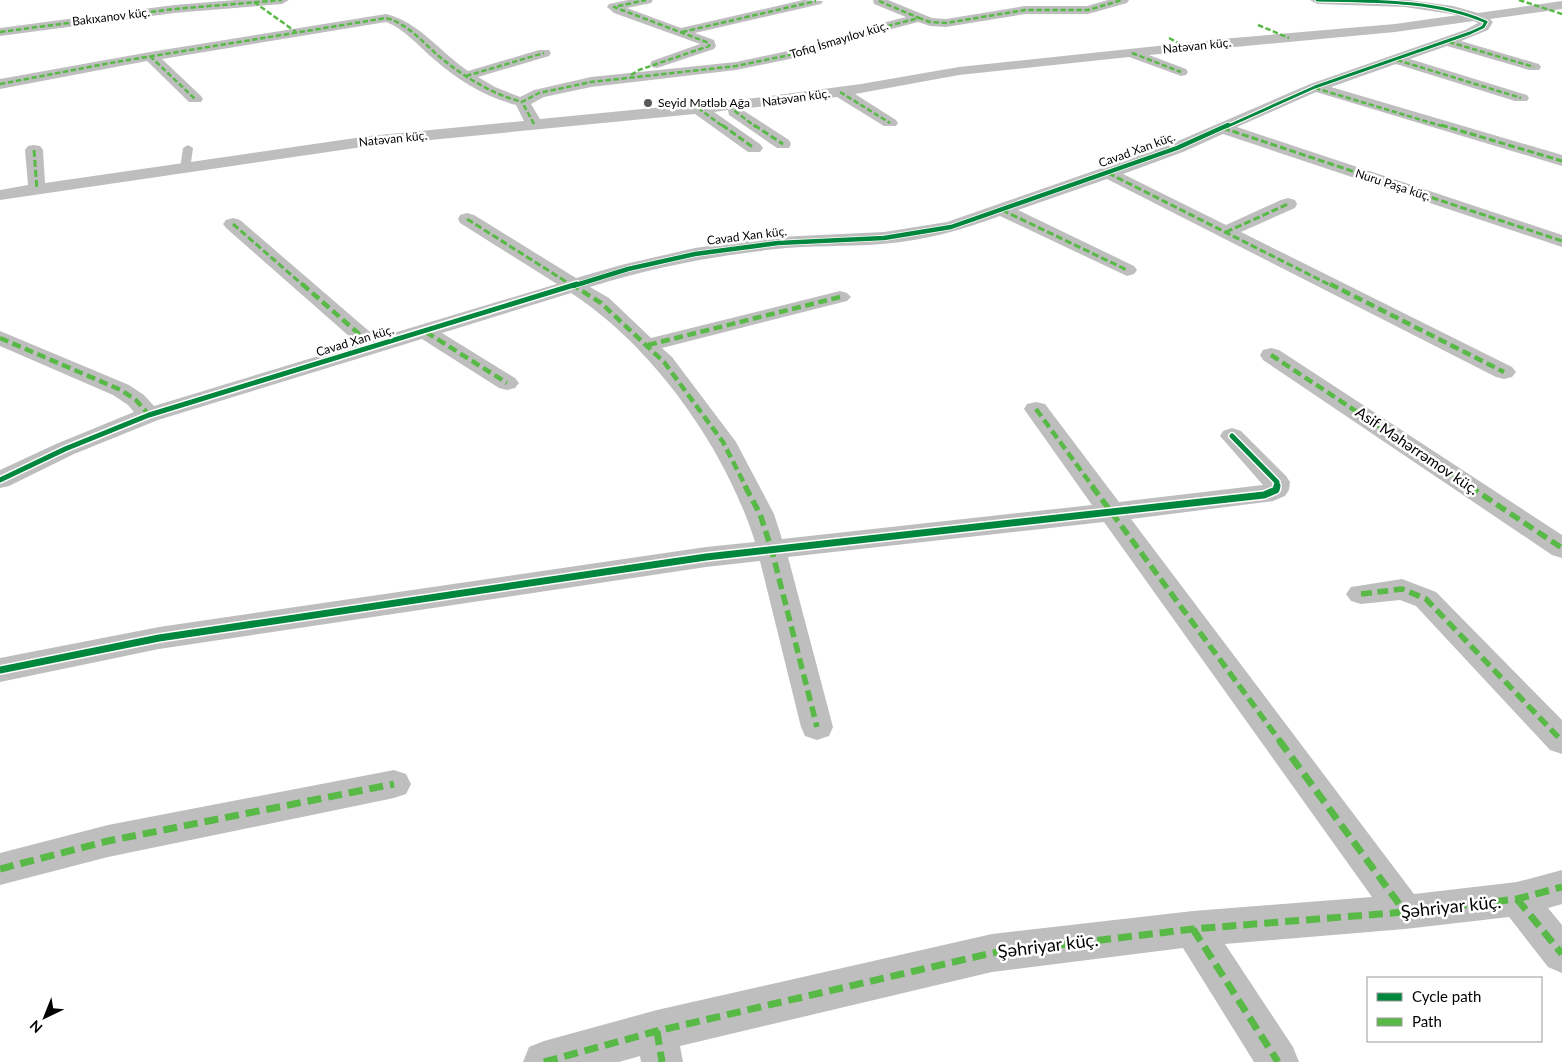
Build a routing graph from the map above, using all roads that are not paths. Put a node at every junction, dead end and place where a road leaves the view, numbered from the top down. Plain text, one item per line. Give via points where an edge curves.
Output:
1 (282, 0) edge
2 (646, 0) edge
3 (1122, 0) edge
4 (1318, 0) edge
5 (1519, 0) edge
6 (816, 1) edge
7 (879, 1) edge
8 (254, 2) junction
9 (1562, 5) edge
10 (1540, 8) junction
11 (1562, 14) edge
12 (1479, 17) junction
13 (919, 18) junction
14 (1258, 25) dead end
15 (0, 32) edge
16 (296, 32) junction
17 (682, 32) junction
18 (1169, 38) dead end
19 (1289, 38) junction
20 (1449, 42) junction
21 (1186, 47) junction
22 (544, 53) dead end
23 (1132, 53) junction
24 (150, 56) junction
25 (1395, 59) junction
26 (1534, 67) dead end
27 (1181, 72) dead end
28 (466, 76) junction
29 (630, 76) junction
30 (0, 84) edge
31 (1315, 87) junction
32 (840, 92) junction
33 (1521, 98) dead end
34 (195, 99) dead end
35 (522, 102) junction
36 (728, 106) junction
37 (698, 108) junction
38 (890, 122) dead end
39 (534, 124) junction
40 (1223, 128) junction
41 (784, 144) dead end
42 (188, 148) dead end
43 (754, 148) dead end
44 (34, 150) dead end
45 (1562, 161) edge
46 (185, 169) junction
47 (1108, 174) junction
48 (37, 190) junction
49 (0, 195) edge
50 (1288, 204) dead end
51 (1002, 210) junction
52 (467, 219) dead end
53 (233, 224) dead end
54 (1226, 232) junction
55 (1562, 241) edge
56 (1127, 270) dead end
57 (574, 286) junction
58 (840, 297) dead end
59 (426, 332) junction
60 (0, 338) edge
61 (648, 345) junction
62 (374, 347) junction
63 (1271, 355) dead end
64 (1504, 372) dead end
65 (506, 383) dead end
66 (1036, 410) dead end
67 (149, 415) junction
68 (1232, 436) dead end
69 (0, 480) edge
70 (1111, 511) junction
71 (1562, 548) edge
72 (772, 551) junction
73 (1361, 594) dead end
74 (0, 670) edge
75 (817, 727) dead end
76 (1562, 741) edge
77 (394, 784) dead end
78 (0, 869) edge
79 (1562, 887) edge
80 (1517, 899) junction
81 (1405, 912) junction
82 (1193, 929) junction
83 (1562, 954) edge
84 (659, 1046) edge
85 (544, 1062) edge
86 (1278, 1062) edge

1 - 8 street, Bakıxanov küç.
2 - 17 street via 614,9
3 - 13 street, Tofiq İsmayılov küç. via 1088,10 1025,10 946,23
4 - 12 street via 1418,5
5 - 10 street
6 - 17 street
7 - 13 street
8 - 15 street, Bakıxanov küç.
8 - 16 street
9 - 10 street, Natəvan küç.
10 - 11 street
10 - 12 street, Natəvan küç.
12 - 19 street, Natəvan küç.
12 - 20 street, Cavad Xan küç. via 1486,22 1483,26
13 - 29 street, Tofiq İsmayılov küç. via 771,59 707,70
14 - 19 street
16 - 24 street
16 - 28 street via 392,18
17 - 29 street via 709,43 709,46
18 - 21 street
19 - 21 street, Natəvan küç.
20 - 25 street, Cavad Xan küç.
20 - 26 street
21 - 23 street, Natəvan küç.
22 - 28 street
23 - 27 street
23 - 32 street, Natəvan küç. via 959,71
24 - 30 street
24 - 34 street
25 - 31 street, Cavad Xan küç.
25 - 33 street
28 - 35 street via 501,96
29 - 35 street, Tofiq İsmayılov küç. via 547,91
31 - 40 street, Cavad Xan küç.
31 - 45 street
32 - 36 street, Natəvan küç.
32 - 38 street
35 - 39 street
36 - 37 street, Natəvan küç.
36 - 41 street
37 - 39 street, Natəvan küç.
37 - 43 street
39 - 46 street, Natəvan küç. via 362,142
40 - 47 street, Cavad Xan küç.
40 - 55 street, Nuru Paşa küç.
42 - 46 lane
44 - 48 street
46 - 48 street, Natəvan küç.
47 - 51 street, Cavad Xan küç.
47 - 54 street
48 - 49 street, Natəvan küç.
50 - 54 street
51 - 56 street
51 - 57 street, Cavad Xan küç. via 951,228 920,233 778,243 695,254 628,269
52 - 57 street
53 - 62 street
54 - 64 street
57 - 59 street, Cavad Xan küç.
57 - 61 street via 601,303
58 - 61 street
59 - 62 street, Cavad Xan küç.
59 - 65 street
60 - 67 street via 121,390 136,400
61 - 72 street via 723,442 760,514
62 - 67 street, Cavad Xan küç.
63 - 71 street, Asif Məhərrəmov küç.
66 - 70 street
67 - 69 street, Cavad Xan küç.
68 - 70 street via 1277,482 1276,490 1264,495
70 - 72 street
70 - 81 street
72 - 74 street via 696,558 169,636
72 - 75 street
73 - 76 street via 1402,588 1426,599
77 - 78 street via 108,841
79 - 80 street, Şəhriyar küç.
80 - 81 street, Şəhriyar küç.
80 - 83 street
81 - 82 street, Şəhriyar küç.
82 - 84 street, Şəhriyar küç. via 992,953
82 - 86 street
84 - 85 street, Şəhriyar küç.

